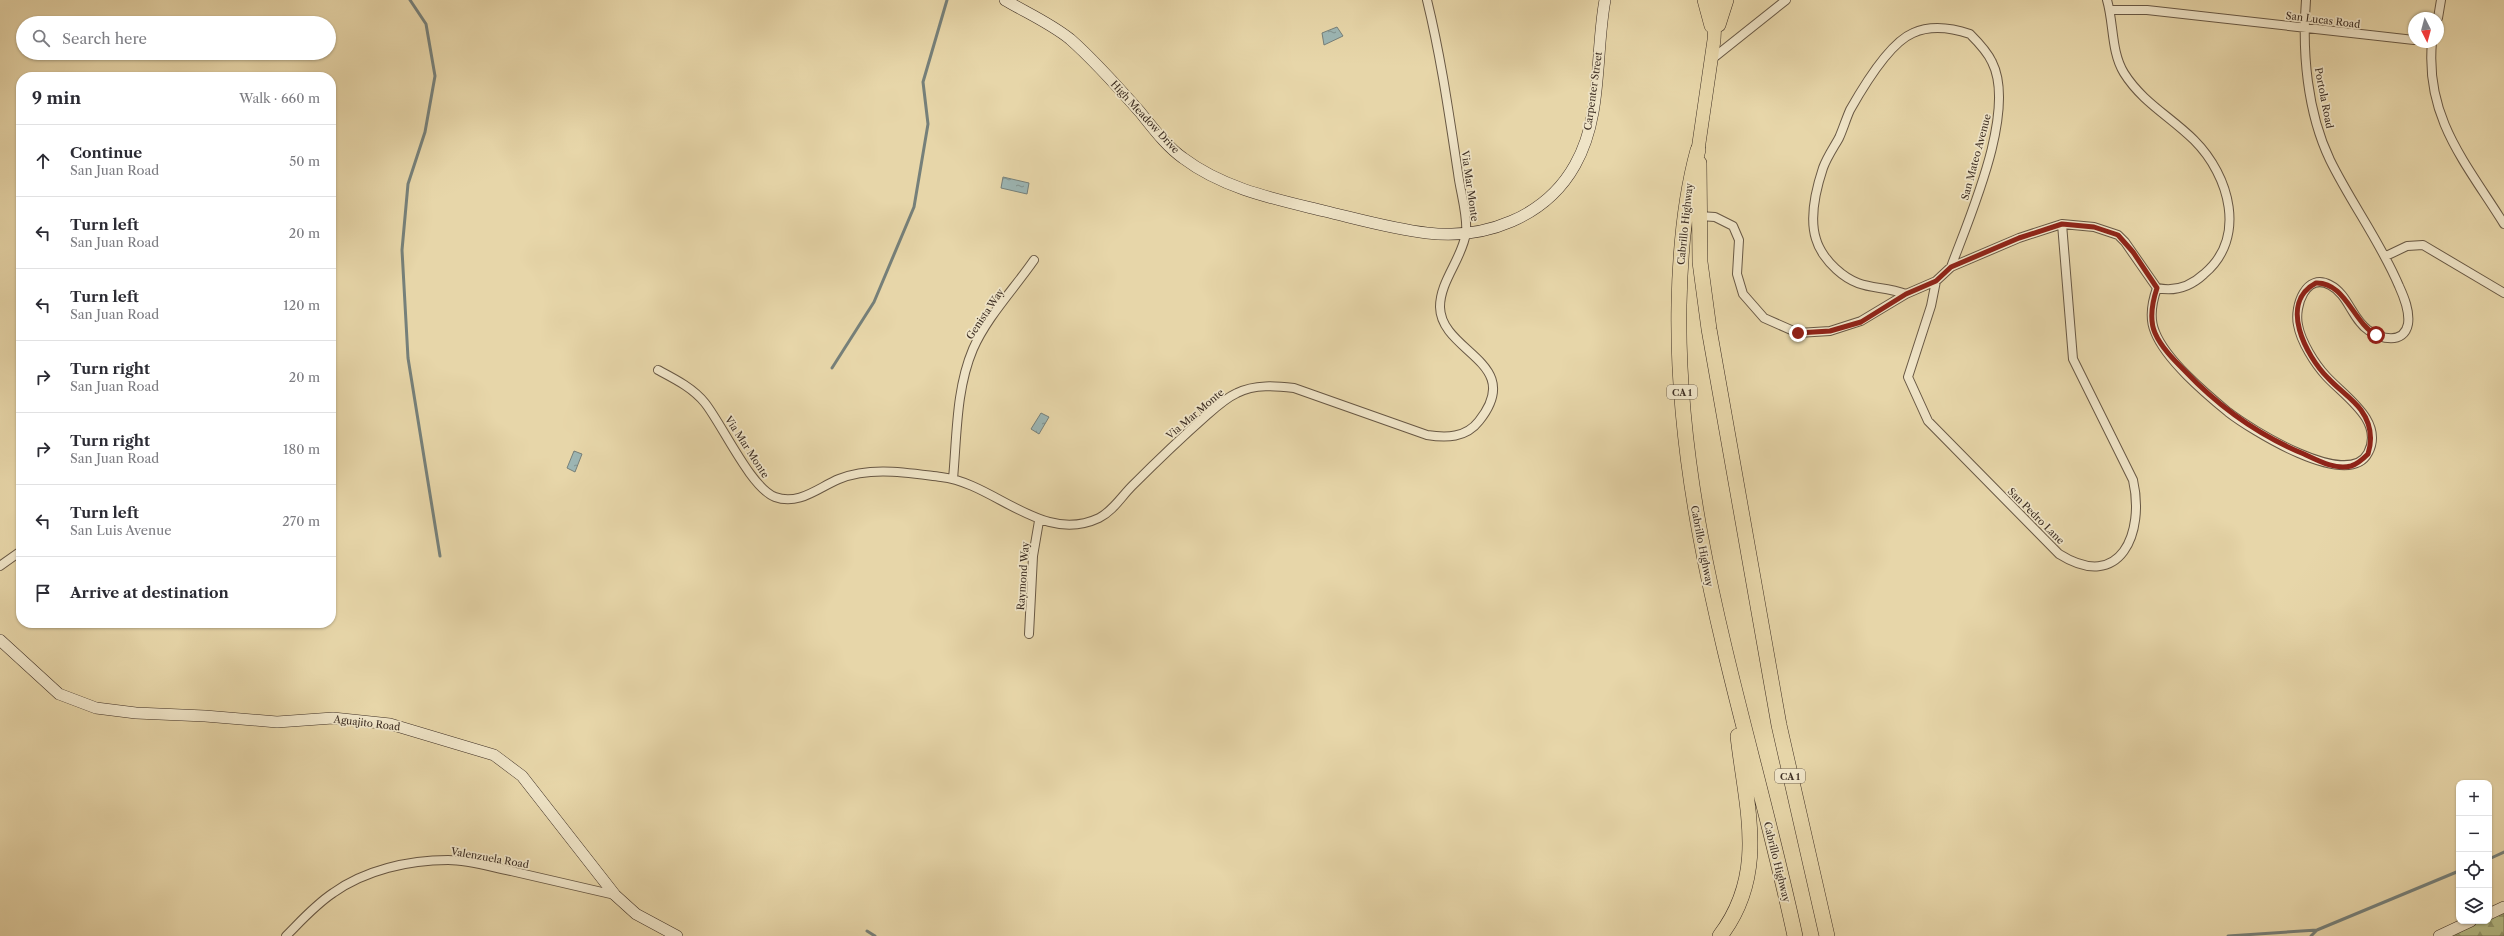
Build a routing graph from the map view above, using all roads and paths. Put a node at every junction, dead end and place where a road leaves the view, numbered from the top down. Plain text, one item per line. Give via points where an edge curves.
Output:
1 (1005, 0) edge
2 (1427, 0) edge
3 (1605, 0) edge
4 (1704, 0) edge
5 (1716, 0) edge
6 (1727, 0) edge
7 (1786, 0) edge
8 (2107, 0) edge
9 (2306, 0) edge
10 (2441, 0) edge
11 (2110, 10) junction
12 (2439, 12) edge
13 (2304, 28) junction
14 (2408, 39) edge
15 (1714, 40) junction
16 (2432, 48) edge
17 (1712, 59) junction
18 (1698, 150) junction
19 (1699, 216) junction
20 (2062, 224) junction
21 (2504, 224) edge
22 (1466, 233) junction
23 (2386, 256) junction
24 (1034, 260) dead end
25 (1951, 267) junction
26 (1936, 281) junction
27 (2157, 288) junction
28 (2504, 293) edge
29 (1906, 294) junction
30 (658, 370) dead end
31 (953, 478) junction
32 (1039, 520) junction
33 (16, 555) edge
34 (0, 566) edge
35 (1029, 634) dead end
36 (0, 640) edge
37 (1736, 695) junction
38 (615, 895) junction
39 (2504, 907) edge
40 (2492, 913) edge
41 (2465, 924) edge
42 (286, 936) edge
43 (677, 936) edge
44 (1720, 936) edge
45 (1795, 936) edge
46 (1827, 936) edge
47 (2439, 936) edge

1 - 22 street, High Meadow Drive via 1049,24 1071,40 1122,92 1169,147 1217,179 1269,197 1415,231
2 - 22 street, Via Mar Monte via 1448,100
3 - 22 street, Carpenter Street via 1592,116 1582,151 1575,165 1556,190 1525,216 1504,226
4 - 15 main road
5 - 15 main road, Cabrillo Highway / CA 1
6 - 15 main road
7 - 17 street
8 - 11 street
9 - 13 street, Portola Road
10 - 12 street
11 - 13 street, San Lucas Road via 2147,10
11 - 27 street via 2115,52 2124,73 2146,100 2203,150 2223,185 2230,210 2228,240 2222,254 2210,269 2185,287 2175,290
13 - 14 street, San Lucas Road
13 - 23 street, Portola Road via 2311,92 2321,137 2331,161
15 - 17 main road, Cabrillo Highway / CA 1
16 - 21 street via 2432,87 2443,124
17 - 18 main road, Cabrillo Highway / CA 1
18 - 19 highway, Cabrillo Highway / CA 1
18 - 37 highway, Cabrillo Highway / CA 1 via 1683,225 1680,361 1684,429 1695,508
19 - 29 street via 1721,219 1736,230 1739,240 1737,274 1743,294 1755,310 1783,328 1798,333 1814,334 1846,327 1861,322
19 - 46 highway, Cabrillo Highway / CA 1 via 1700,262 1705,307 1759,615 1788,769
20 - 25 street via 2019,238
20 - 26 street, San Pedro Lane via 2073,359 2126,465 2136,497 2136,520 2127,544 2121,554 2106,566 2080,564 2059,554 1946,440 1922,411 1908,377 1931,306
20 - 27 street via 2094,227 2118,235 2133,252
22 - 32 street, Via Mar Monte via 1442,294 1440,309 1444,325 1450,335 1485,365 1490,374 1490,402 1473,427 1452,437 1427,435 1294,388 1251,388 1238,392 1223,402 1182,437 1103,516 1088,522 1072,523
23 - 27 street, Portola Road via 2407,309 2408,324 2403,335 2392,339 2367,330 2335,288 2323,282 2316,283 2305,291 2297,312 2301,336 2320,368 2361,410 2370,429 2368,454 2350,466 2335,466 2322,462 2274,441 2250,427 2213,399 2180,366 2156,335 2152,316
23 - 28 street via 2407,246 2423,245 2439,252
24 - 31 street, Genista Way via 983,330 968,365 961,393
25 - 26 street
25 - 29 street, San Mateo Avenue via 1983,178 1997,126 1999,84 1993,63 1970,34 1940,28 1913,32 1903,39 1870,79 1850,111 1824,167 1815,201 1816,240 1837,270 1868,288 1891,288
26 - 29 street
30 - 31 street, Via Mar Monte via 691,389 704,402 756,481 767,493 776,498 795,499 840,478 873,471
31 - 32 street, Via Mar Monte
32 - 35 street, Raymond Way via 1033,556
33 - 34 street
36 - 38 street, Aguajito Road via 59,694 96,708 277,722 333,718 390,724 494,755 522,776
37 - 44 highway via 1751,852 1742,897
37 - 45 highway, Cabrillo Highway / CA 1
38 - 42 street, Valenzuela Road via 480,864 450,860 424,861 390,867 358,878 333,892 310,910
38 - 43 street, Aguajito Road via 636,914
39 - 40 street
41 - 47 street

